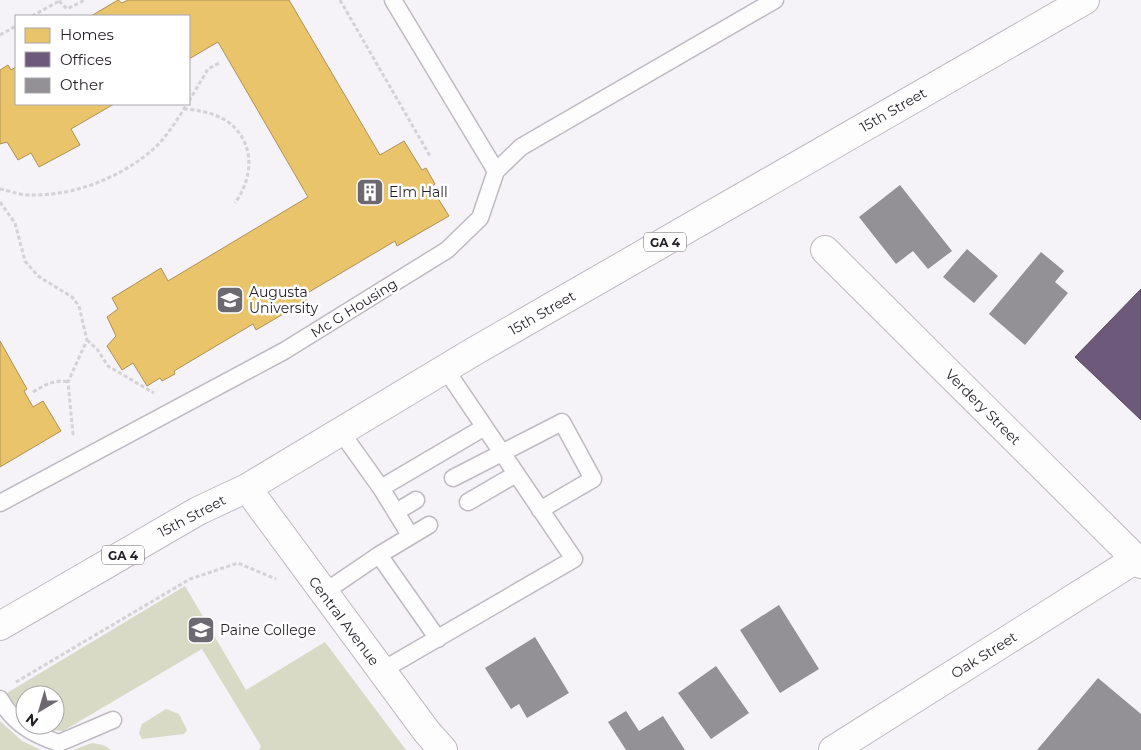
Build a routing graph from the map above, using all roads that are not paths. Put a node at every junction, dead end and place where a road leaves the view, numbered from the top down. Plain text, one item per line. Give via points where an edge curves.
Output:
1 (393, 0) edge
2 (775, 0) edge
3 (1085, 0) edge
4 (496, 171) junction
5 (825, 250) dead end
6 (446, 370) junction
7 (484, 428) junction
8 (341, 432) junction
9 (504, 453) junction
10 (516, 474) junction
11 (453, 478) dead end
12 (247, 488) junction
13 (380, 488) junction
14 (416, 500) dead end
15 (468, 502) dead end
16 (0, 503) edge
17 (540, 510) junction
18 (396, 512) junction
19 (429, 525) dead end
20 (410, 535) junction
21 (380, 555) junction
22 (1138, 562) edge
23 (323, 593) junction
24 (0, 626) edge
25 (438, 639) junction
26 (381, 671) junction
27 (4, 693) edge
28 (113, 720) dead end
29 (444, 750) edge
30 (833, 750) edge

1 - 4 lane
2 - 4 lane via 521,147
3 - 6 main road, 15th Street / GA 4
4 - 16 lane, Mc G Housing via 480,218 447,250 284,351
5 - 22 main road, Verdery Street
6 - 7 lane
6 - 8 main road, 15th Street / GA 4
7 - 9 lane
7 - 13 lane
8 - 12 main road, 15th Street / GA 4
8 - 13 lane
9 - 10 lane
9 - 11 lane
9 - 17 lane via 562,422 593,478
10 - 15 lane
10 - 17 lane
12 - 23 main road, Central Avenue
12 - 24 main road, 15th Street / GA 4 via 198,511
13 - 18 lane
14 - 18 lane
17 - 25 lane via 574,559
18 - 20 lane
19 - 20 lane
20 - 21 lane
21 - 23 lane
21 - 25 lane
22 - 30 main road, Oak Street
23 - 26 main road, Central Avenue
25 - 26 lane
26 - 29 main road, Central Avenue
27 - 28 lane via 6,711 34,734 59,743

